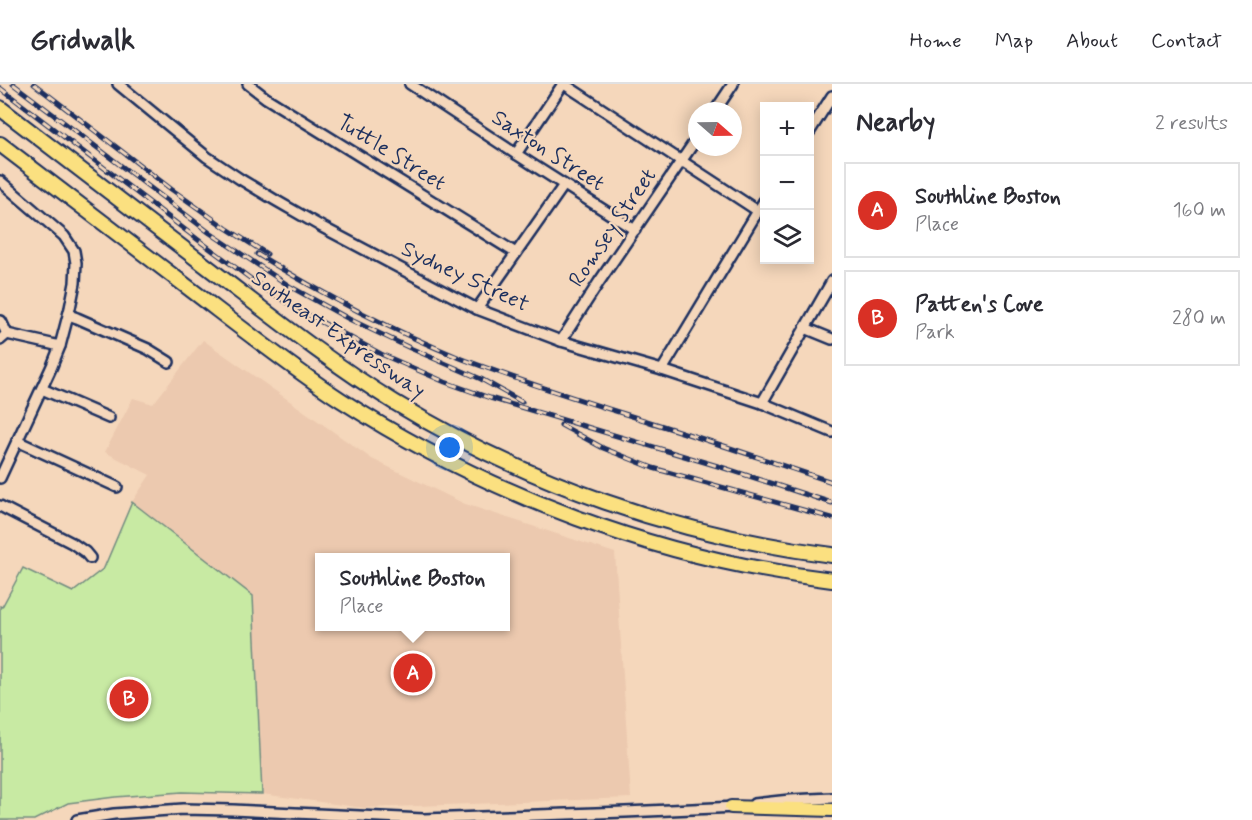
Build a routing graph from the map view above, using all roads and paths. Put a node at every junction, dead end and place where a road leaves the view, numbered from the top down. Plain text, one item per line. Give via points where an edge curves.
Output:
1 (118, 84) edge
2 (249, 84) edge
3 (410, 84) edge
4 (564, 84) edge
5 (733, 84) edge
6 (832, 96) edge
7 (721, 102) edge
8 (0, 108) edge
9 (814, 124) edge
10 (0, 144) edge
11 (688, 151) edge
12 (516, 154) junction
13 (681, 161) junction
14 (0, 181) edge
15 (564, 185) junction
16 (760, 208) edge
17 (758, 211) junction
18 (635, 230) junction
19 (516, 253) junction
20 (832, 282) edge
21 (477, 309) junction
22 (69, 315) junction
23 (0, 321) edge
24 (805, 328) junction
25 (4, 337) edge
26 (832, 339) edge
27 (561, 340) junction
28 (60, 346) junction
29 (170, 362) dead end
30 (662, 370) junction
31 (42, 389) junction
32 (762, 403) junction
33 (109, 418) dead end
34 (832, 432) edge
35 (17, 441) junction
36 (0, 478) edge
37 (117, 487) dead end
38 (0, 507) edge
39 (832, 555) edge
40 (90, 558) dead end
41 (832, 580) edge
42 (832, 798) edge
43 (731, 807) junction
44 (832, 810) edge
45 (77, 820) edge

1 - 21 street, Sydney Street via 207,157 257,189
2 - 19 street, Tuttle Street
3 - 12 street, Saxton Street
4 - 12 street
4 - 13 street
5 - 7 street
6 - 9 street
8 - 39 highway, Southeast Expressway via 322,355 455,436 546,479 633,511 724,536
10 - 41 highway, Southeast Expressway via 304,375 431,453 539,504 630,536 721,561
11 - 13 street, Romsey Street
12 - 15 street, Saxton Street
13 - 17 street
13 - 18 street, Romsey Street
14 - 22 street via 71,245 76,268
15 - 18 street, Saxton Street
15 - 19 street
16 - 17 street
17 - 30 street
18 - 27 street, Romsey Street
19 - 21 street
20 - 24 street
21 - 27 street, Sydney Street
22 - 28 street
22 - 29 street
23 - 25 street
24 - 26 street
24 - 32 street
25 - 28 street
27 - 30 street, Sydney Street
28 - 31 street
30 - 32 street, Sydney Street
31 - 33 street
31 - 35 street
32 - 34 street, Sydney Street
35 - 36 street
35 - 37 street
38 - 40 street via 72,543
42 - 43 street
43 - 44 main road
43 - 45 street via 434,819 183,809

